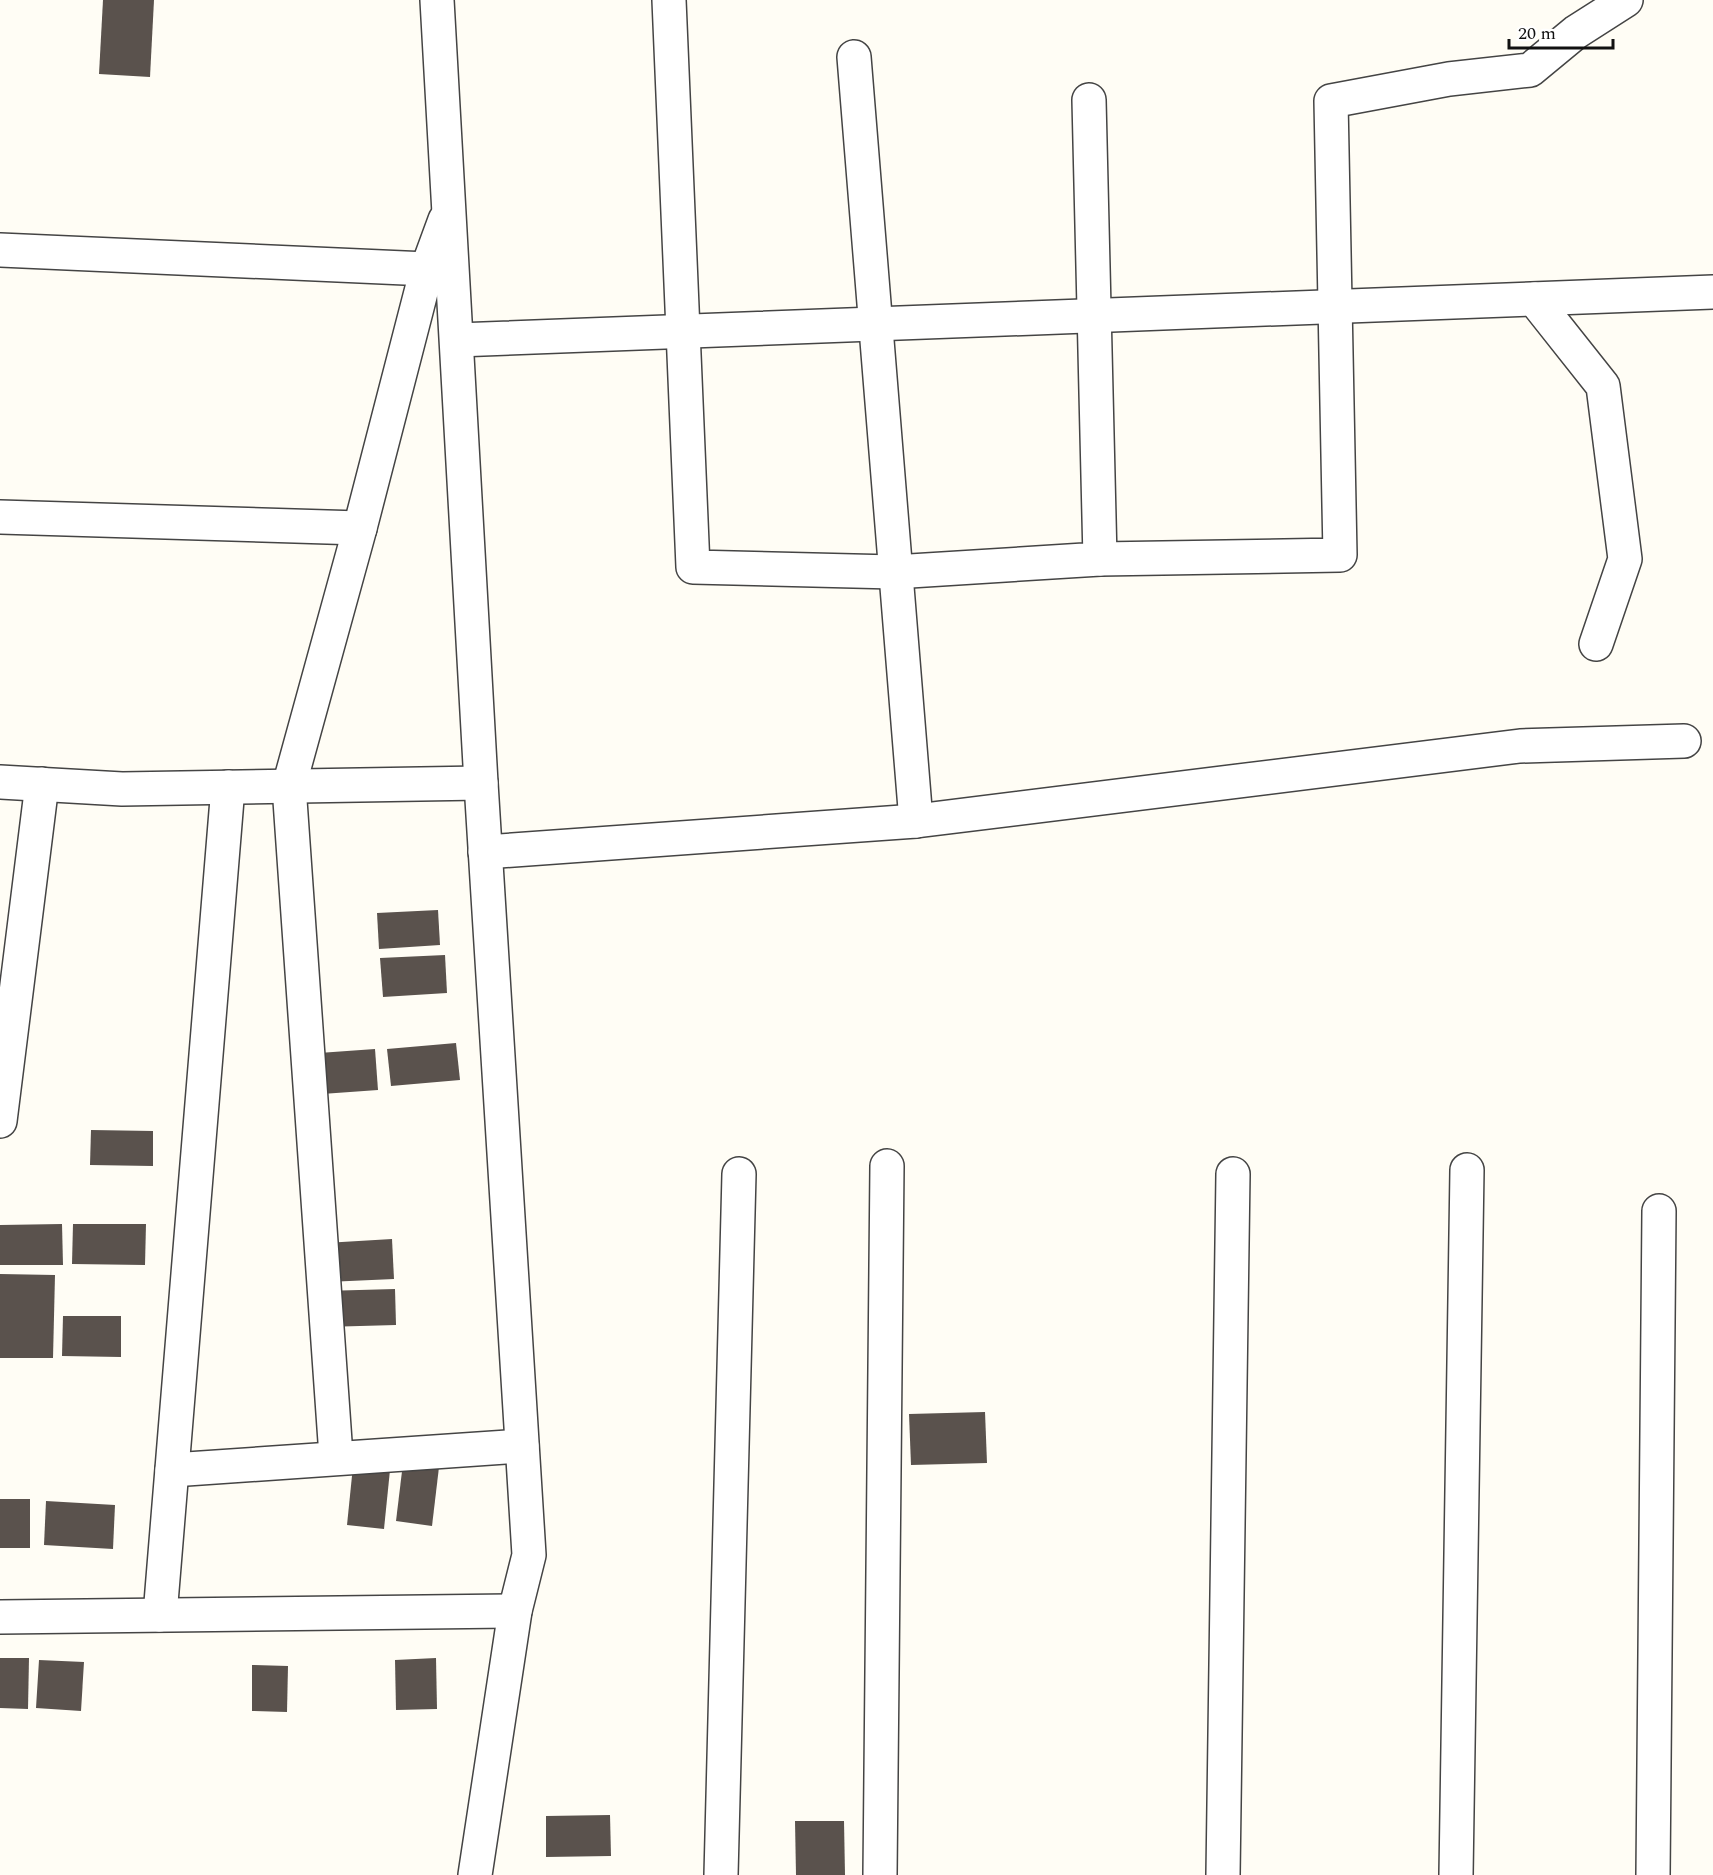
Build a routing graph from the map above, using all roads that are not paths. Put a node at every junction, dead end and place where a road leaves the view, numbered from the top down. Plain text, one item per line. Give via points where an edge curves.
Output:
1 (437, 0) edge
2 (669, 0) edge
3 (1626, 0) edge
4 (854, 57) dead end
5 (1089, 100) dead end
6 (449, 208) junction
7 (0, 250) edge
8 (427, 269) junction
9 (1713, 292) edge
10 (1534, 299) junction
11 (1335, 307) junction
12 (1094, 316) junction
13 (876, 324) junction
14 (683, 332) junction
15 (457, 340) junction
16 (0, 517) edge
17 (360, 528) junction
18 (1100, 559) junction
19 (894, 572) junction
20 (1596, 644) dead end
21 (1684, 741) dead end
22 (0, 782) edge
23 (481, 783) junction
24 (42, 784) junction
25 (289, 786) junction
26 (228, 787) junction
27 (916, 821) junction
28 (485, 852) junction
29 (0, 1120) edge
30 (887, 1166) dead end
31 (1467, 1170) dead end
32 (739, 1174) dead end
33 (1233, 1174) dead end
34 (1659, 1211) dead end
35 (522, 1446) junction
36 (336, 1456) dead end
37 (172, 1470) junction
38 (515, 1611) junction
39 (160, 1615) junction
40 (0, 1617) edge
41 (475, 1875) edge
42 (721, 1875) edge
43 (880, 1875) edge
44 (1223, 1875) edge
45 (1456, 1875) edge
46 (1653, 1875) edge

1 - 6 street
2 - 14 street
3 - 11 street via 1576,32 1530,70 1331,101
4 - 13 street
5 - 12 street
6 - 8 street
6 - 15 street
7 - 8 street
8 - 17 street
9 - 10 street
10 - 11 street
10 - 20 street via 1603,386 1625,559
11 - 12 street
11 - 18 street via 1340,555
12 - 13 street
12 - 18 street
13 - 14 street
13 - 19 street
14 - 15 street
14 - 19 street via 693,567
15 - 23 street
16 - 17 street
17 - 25 street
18 - 19 street
19 - 27 street
21 - 27 street via 1520,746
22 - 24 street
23 - 25 street
23 - 28 street
24 - 26 street via 122,789
24 - 29 street
25 - 26 street
25 - 36 street
26 - 37 street
27 - 28 street
28 - 35 street
30 - 43 street
31 - 45 street
32 - 42 street
33 - 44 street
34 - 46 street
35 - 37 street
35 - 38 street via 529,1555
37 - 39 street
38 - 39 street
38 - 41 street
39 - 40 street

